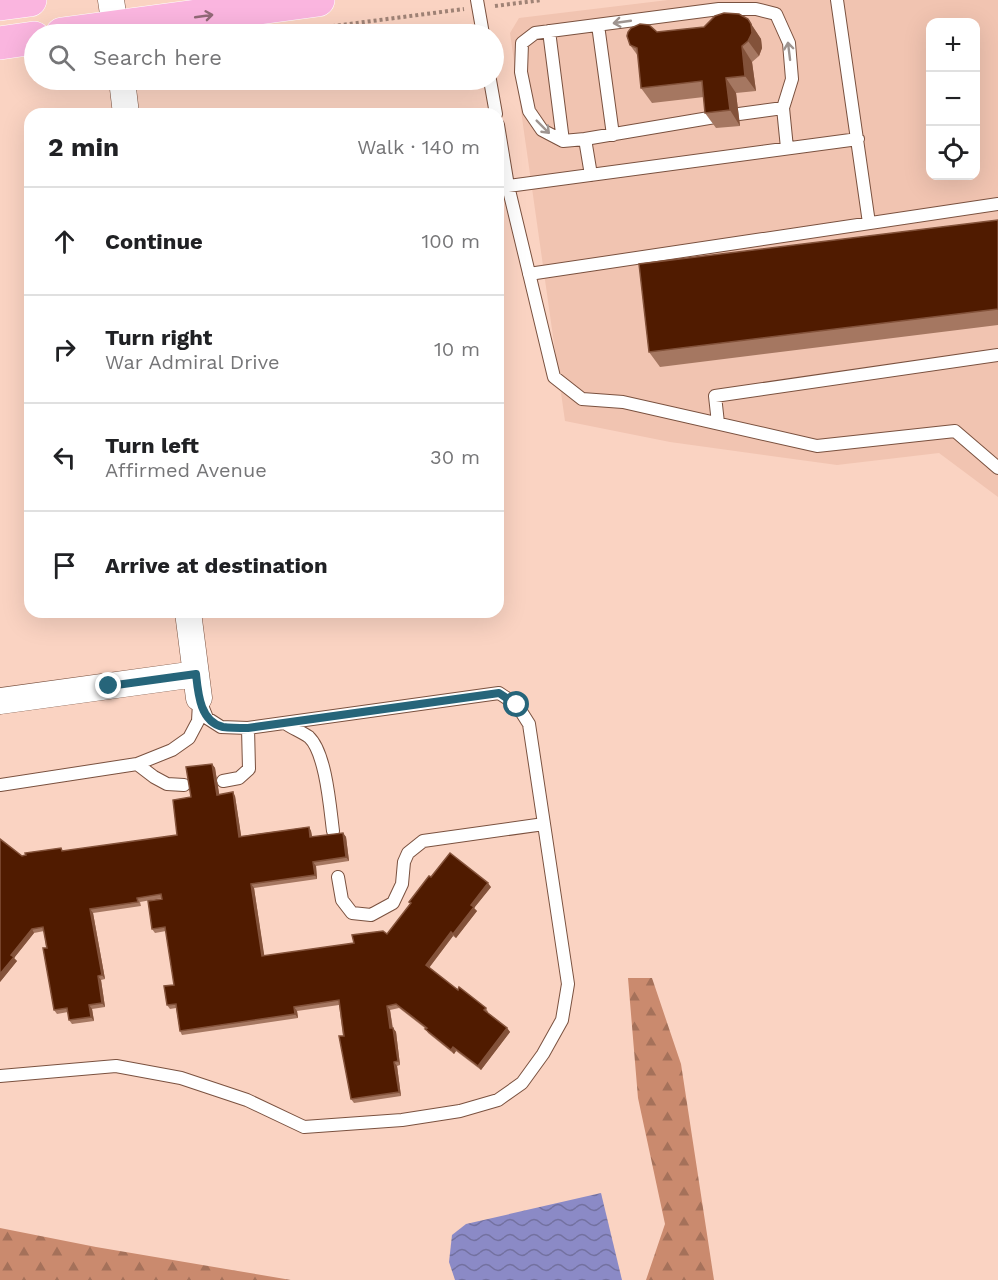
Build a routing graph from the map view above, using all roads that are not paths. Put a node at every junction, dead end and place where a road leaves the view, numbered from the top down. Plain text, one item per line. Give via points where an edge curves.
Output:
1 (30, 0) edge
2 (477, 0) edge
3 (837, 0) edge
4 (0, 4) edge
5 (318, 14) edge
6 (114, 21) edge
7 (481, 24) edge
8 (598, 25) junction
9 (549, 31) junction
10 (24, 39) edge
11 (0, 43) edge
12 (123, 90) edge
13 (492, 90) edge
14 (125, 108) edge
15 (495, 108) edge
16 (783, 108) junction
17 (739, 114) dead end
18 (715, 117) edge
19 (613, 135) junction
20 (585, 139) junction
21 (858, 139) junction
22 (563, 141) junction
23 (787, 148) junction
24 (504, 162) edge
25 (591, 175) junction
26 (508, 186) junction
27 (998, 204) edge
28 (869, 223) junction
29 (529, 274) junction
30 (998, 356) edge
31 (718, 423) junction
32 (998, 468) edge
33 (189, 618) edge
34 (198, 686) junction
35 (0, 701) edge
36 (285, 723) junction
37 (248, 728) junction
38 (137, 764) junction
39 (223, 781) dead end
40 (0, 784) edge
41 (184, 785) dead end
42 (544, 825) junction
43 (333, 831) dead end
44 (338, 877) dead end
45 (0, 1076) edge

1 - 4 main road
2 - 7 lane
3 - 21 lane
6 -> 5 main road
8 - 9 lane
16 -> 8 lane via 792,79 789,43 776,14 756,9 718,9
8 - 19 lane
9 - 22 lane
9 -> 22 lane via 535,33 522,43 521,72 529,111 542,130
10 - 11 main road
12 - 14 street
13 - 15 lane
16 - 17 lane
16 - 23 lane
18 - 19 lane
19 - 20 lane
20 - 22 lane
20 - 25 lane
21 - 23 lane
21 - 28 lane
23 - 25 lane
24 - 26 lane
25 - 26 lane
26 - 29 lane
27 - 28 lane
28 - 29 lane
29 - 31 lane via 554,377 582,399 623,402
30 - 31 lane via 714,396
31 - 32 lane via 817,446 956,431
33 - 34 street
34 - 35 street
34 - 37 lane via 207,718 221,727
34 - 38 lane via 198,721 189,738 172,750
36 - 37 lane
36 - 42 lane via 499,693 517,705 529,723
36 - 43 lane via 309,737 318,749
37 - 39 lane via 249,769 239,778
38 - 40 lane
38 - 41 lane via 167,784
42 - 44 lane via 423,842 408,853 402,884 393,903 371,915 352,914 342,900
42 - 45 lane via 568,984 562,1020 522,1083 498,1100 460,1111 402,1120 304,1127 247,1100 181,1078 116,1066

